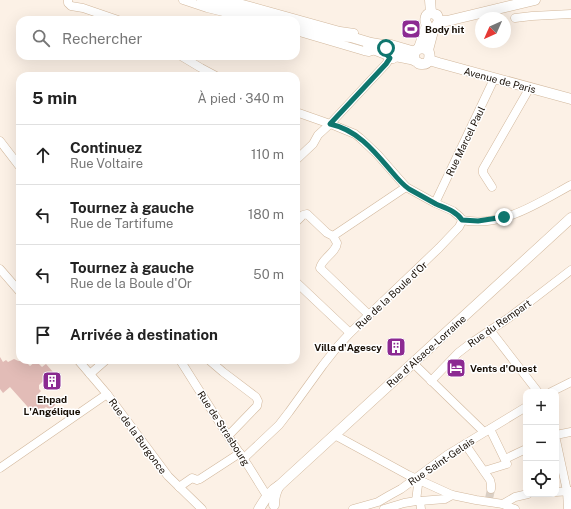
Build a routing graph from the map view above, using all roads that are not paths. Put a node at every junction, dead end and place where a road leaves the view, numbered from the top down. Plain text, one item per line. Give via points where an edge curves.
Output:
1 (68, 0) edge
2 (183, 0) edge
3 (202, 0) edge
4 (430, 0) edge
5 (535, 0) edge
6 (221, 1) edge
7 (571, 14) edge
8 (106, 16) edge
9 (240, 16) edge
10 (268, 16) edge
11 (274, 16) edge
12 (515, 18) dead end
13 (300, 23) edge
14 (300, 24) edge
15 (434, 24) junction
16 (300, 32) edge
17 (335, 32) junction
18 (375, 50) junction
19 (391, 51) junction
20 (421, 54) junction
21 (188, 60) edge
22 (208, 72) edge
23 (494, 79) junction
24 (529, 89) junction
25 (571, 100) edge
26 (300, 113) edge
27 (330, 124) junction
28 (0, 141) edge
29 (300, 156) edge
30 (16, 162) edge
31 (571, 185) edge
32 (406, 187) junction
33 (492, 187) dead end
34 (435, 203) junction
35 (300, 218) edge
36 (571, 218) edge
37 (462, 220) junction
38 (333, 236) junction
39 (0, 269) edge
40 (571, 270) edge
41 (300, 286) edge
42 (16, 287) edge
43 (369, 315) junction
44 (490, 330) junction
45 (350, 333) junction
46 (413, 363) junction
47 (81, 364) edge
48 (101, 364) edge
49 (183, 364) edge
50 (214, 364) edge
51 (90, 374) junction
52 (431, 380) junction
53 (571, 382) edge
54 (536, 389) edge
55 (557, 389) edge
56 (107, 394) junction
57 (523, 409) edge
58 (487, 430) junction
59 (571, 432) edge
60 (559, 434) edge
61 (334, 435) junction
62 (228, 436) junction
63 (465, 444) junction
64 (559, 449) edge
65 (523, 450) edge
66 (241, 456) junction
67 (505, 459) junction
68 (0, 468) edge
69 (484, 471) junction
70 (567, 473) edge
71 (415, 478) junction
72 (280, 485) junction
73 (179, 487) junction
74 (491, 489) tunnel mouth
75 (569, 491) edge
76 (559, 492) edge
77 (452, 495) junction
78 (523, 495) edge
79 (267, 496) junction
80 (419, 504) edge
81 (503, 504) junction
82 (379, 506) edge
83 (275, 507) edge
84 (202, 509) edge
85 (258, 509) edge
86 (353, 509) edge
87 (384, 509) edge
88 (515, 509) edge
89 (568, 509) edge

1 - 8 street via 71,6
2 - 9 street
3 - 6 main road, Avenue de Paris via 209,3
4 - 15 main road via 431,13 437,15
5 - 15 main road
6 - 10 main road, Avenue de Paris
6 - 11 street, Avenue de Paris
7 - 12 street
13 - 17 street, Avenue de Paris
14 - 17 main road, Avenue de Paris via 324,32
15 - 20 main road
16 - 18 street, Avenue de Paris via 364,51
17 - 18 main road, Avenue de Paris via 349,42
17 - 19 main road, Avenue de Paris
18 - 19 main road, Avenue de Paris
19 - 20 main road, Avenue de Paris
19 - 27 street via 386,64
20 - 23 main road, Avenue de Paris via 439,63
21 - 22 street
23 - 24 main road, Avenue de Paris
23 - 34 street, Rue Marcel Paul
24 - 25 main road, Avenue de Paris
24 - 33 street via 483,169
26 - 27 street
27 - 29 street
27 - 32 street via 360,138
28 - 30 street
31 - 37 street via 513,215 478,221
32 - 34 street
32 - 38 street
34 - 37 street via 453,211
35 - 38 street via 307,214
36 - 46 main road, Rue d'Alsace-Lorraine
37 - 43 street, Rue de la Boule d'Or via 448,239
38 - 43 street via 337,247 320,268
39 - 42 street
40 - 44 street, Rue du Rempart
41 - 45 street
43 - 45 street, Rue de la Boule d'Or
44 - 52 street, Rue du Rempart via 458,353
44 - 54 street
45 - 66 street, Rue de la Boule d'Or via 322,365 279,425
46 - 52 street
46 - 61 main road, Rue d'Alsace-Lorraine
47 - 51 street, Rue de la Burgonce
48 - 51 street
49 - 62 street, Rue de Strasbourg
50 - 62 street via 258,401 257,406
51 - 56 street, Rue de la Burgonce
52 - 58 street
53 - 55 street
56 - 68 street
56 - 73 street, Rue de la Burgonce via 162,470
57 - 58 street, Rue Saint-Gelais
58 - 63 street, Rue Saint-Gelais
58 - 67 street
59 - 60 street
61 - 71 street
61 - 72 main road, Rue d'Alsace-Lorraine
62 - 66 street, Rue de Strasbourg
63 - 69 street
63 - 71 street, Rue Saint-Gelais
64 - 70 street
65 - 67 street
66 - 73 street, Rue de la Boule d'Or via 200,479 192,478
66 - 79 street, Rue de Strasbourg
67 - 69 street via 507,464
69 - 74 street
70 - 75 street
71 - 77 street
71 - 80 street
71 - 82 street, Rue Saint-Gelais
72 - 79 main road, Rue d'Alsace-Lorraine
72 - 83 main road via 274,500
73 - 84 street, Rue de la Burgonce
75 - 76 street
75 - 89 street
77 - 80 street via 445,499
77 - 81 street
78 - 81 street
79 - 83 main road
79 - 85 main road, Rue d'Alsace-Lorraine
80 - 87 street via 404,503
81 - 88 street
82 - 86 street, Rue Saint-Gelais

